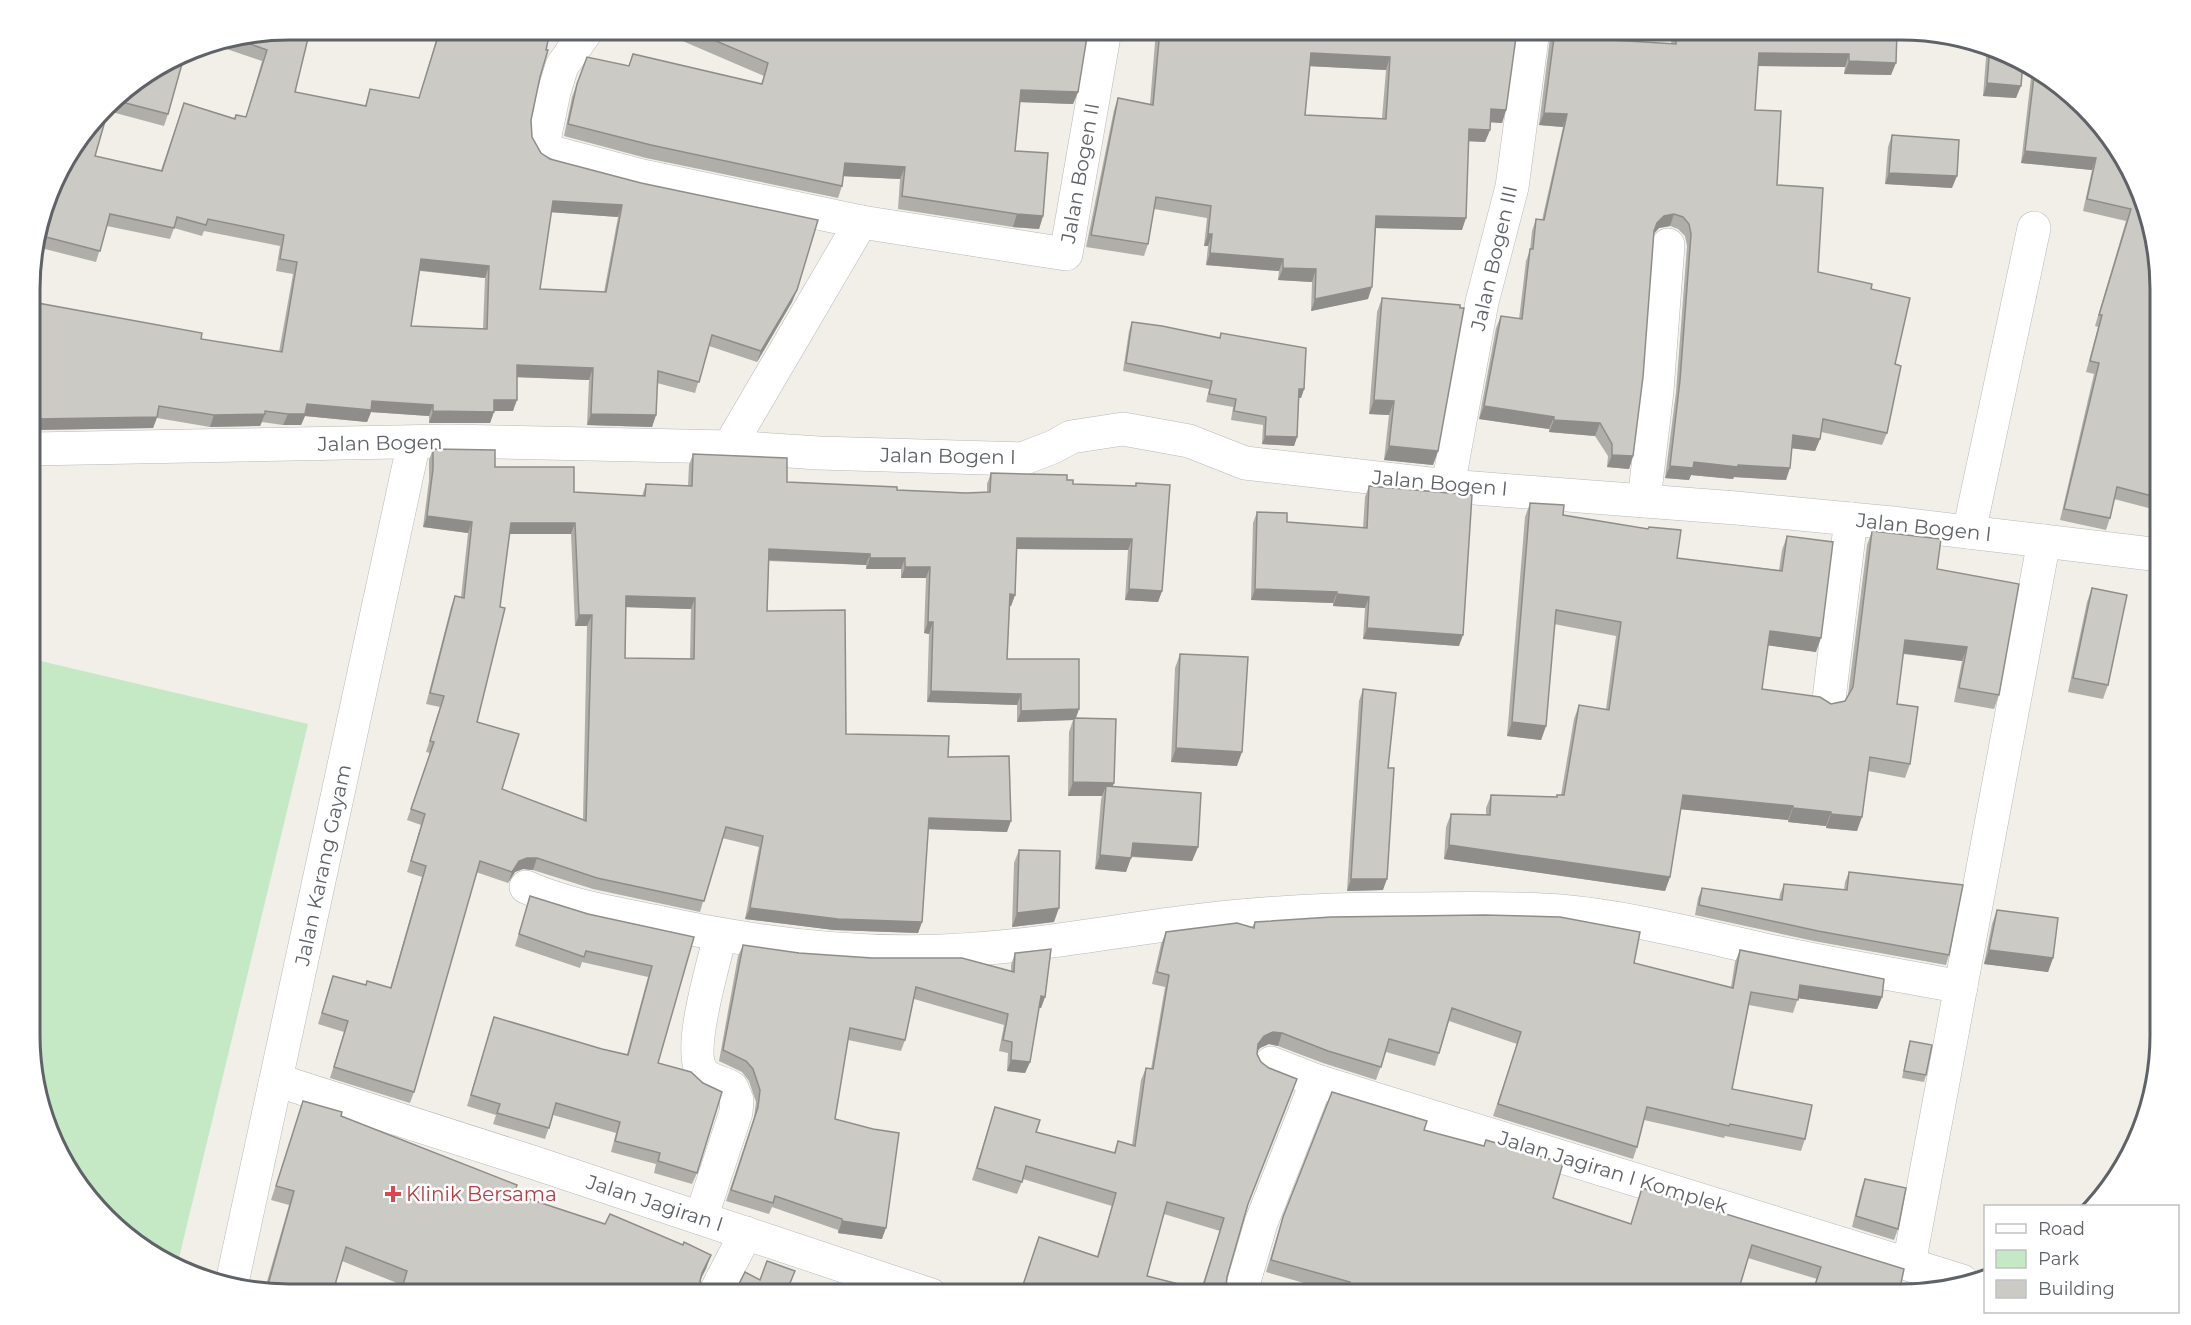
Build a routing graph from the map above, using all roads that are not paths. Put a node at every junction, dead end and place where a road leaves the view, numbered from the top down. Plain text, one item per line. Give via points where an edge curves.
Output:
1 (580, 40) edge
2 (1103, 40) edge
3 (1532, 40) edge
4 (861, 222) junction
5 (2034, 228) dead end
6 (1668, 245) dead end
7 (414, 442) junction
8 (729, 447) junction
9 (40, 449) edge
10 (1448, 486) junction
11 (1644, 500) junction
12 (1851, 519) junction
13 (1969, 532) junction
14 (2044, 541) junction
15 (2151, 554) edge
16 (1829, 699) dead end
17 (526, 888) dead end
18 (720, 936) junction
19 (1961, 987) junction
20 (1271, 1063) dead end
21 (276, 1080) junction
22 (1317, 1081) junction
23 (701, 1218) junction
24 (746, 1233) junction
25 (1909, 1263) junction
26 (233, 1278) edge
27 (1955, 1279) edge
28 (720, 1284) edge
29 (898, 1284) edge
30 (1243, 1284) edge

1 - 4 street, Jalan Bogen II via 562,66 548,120 549,150 642,176
2 - 4 street, Jalan Bogen II via 1066,254
3 - 10 street, Jalan Bogen III via 1512,187 1482,302
4 - 8 street
5 - 13 street
6 - 11 street
7 - 8 street, Jalan Bogen
7 - 9 street, Jalan Bogen
7 - 21 street, Jalan Karang Gayam
8 - 10 street, Jalan Bogen I via 1022,459 1071,437 1123,429 1189,441 1245,463
10 - 11 street, Jalan Bogen I
11 - 12 street, Jalan Bogen I
12 - 13 street, Jalan Bogen I
12 - 16 street
13 - 14 street, Jalan Bogen I
14 - 15 street, Jalan Bogen I
14 - 19 street
17 - 18 street via 584,906
18 - 19 street via 835,949 941,951 1071,939 1239,916 1396,909 1516,909 1658,926
18 - 23 street via 696,1051 702,1072 732,1088 738,1100
19 - 25 street
20 - 22 street, Jalan Jagiran I Komplek
21 - 23 street, Jalan Jagiran I
21 - 26 street, Jalan Karang Gayam
22 - 25 street, Jalan Jagiran I Komplek
22 - 30 street via 1261,1223
23 - 24 street, Jalan Jagiran I
24 - 28 street
24 - 29 street, Jalan Jagiran I
25 - 27 street, Jalan Jagiran I Komplek

